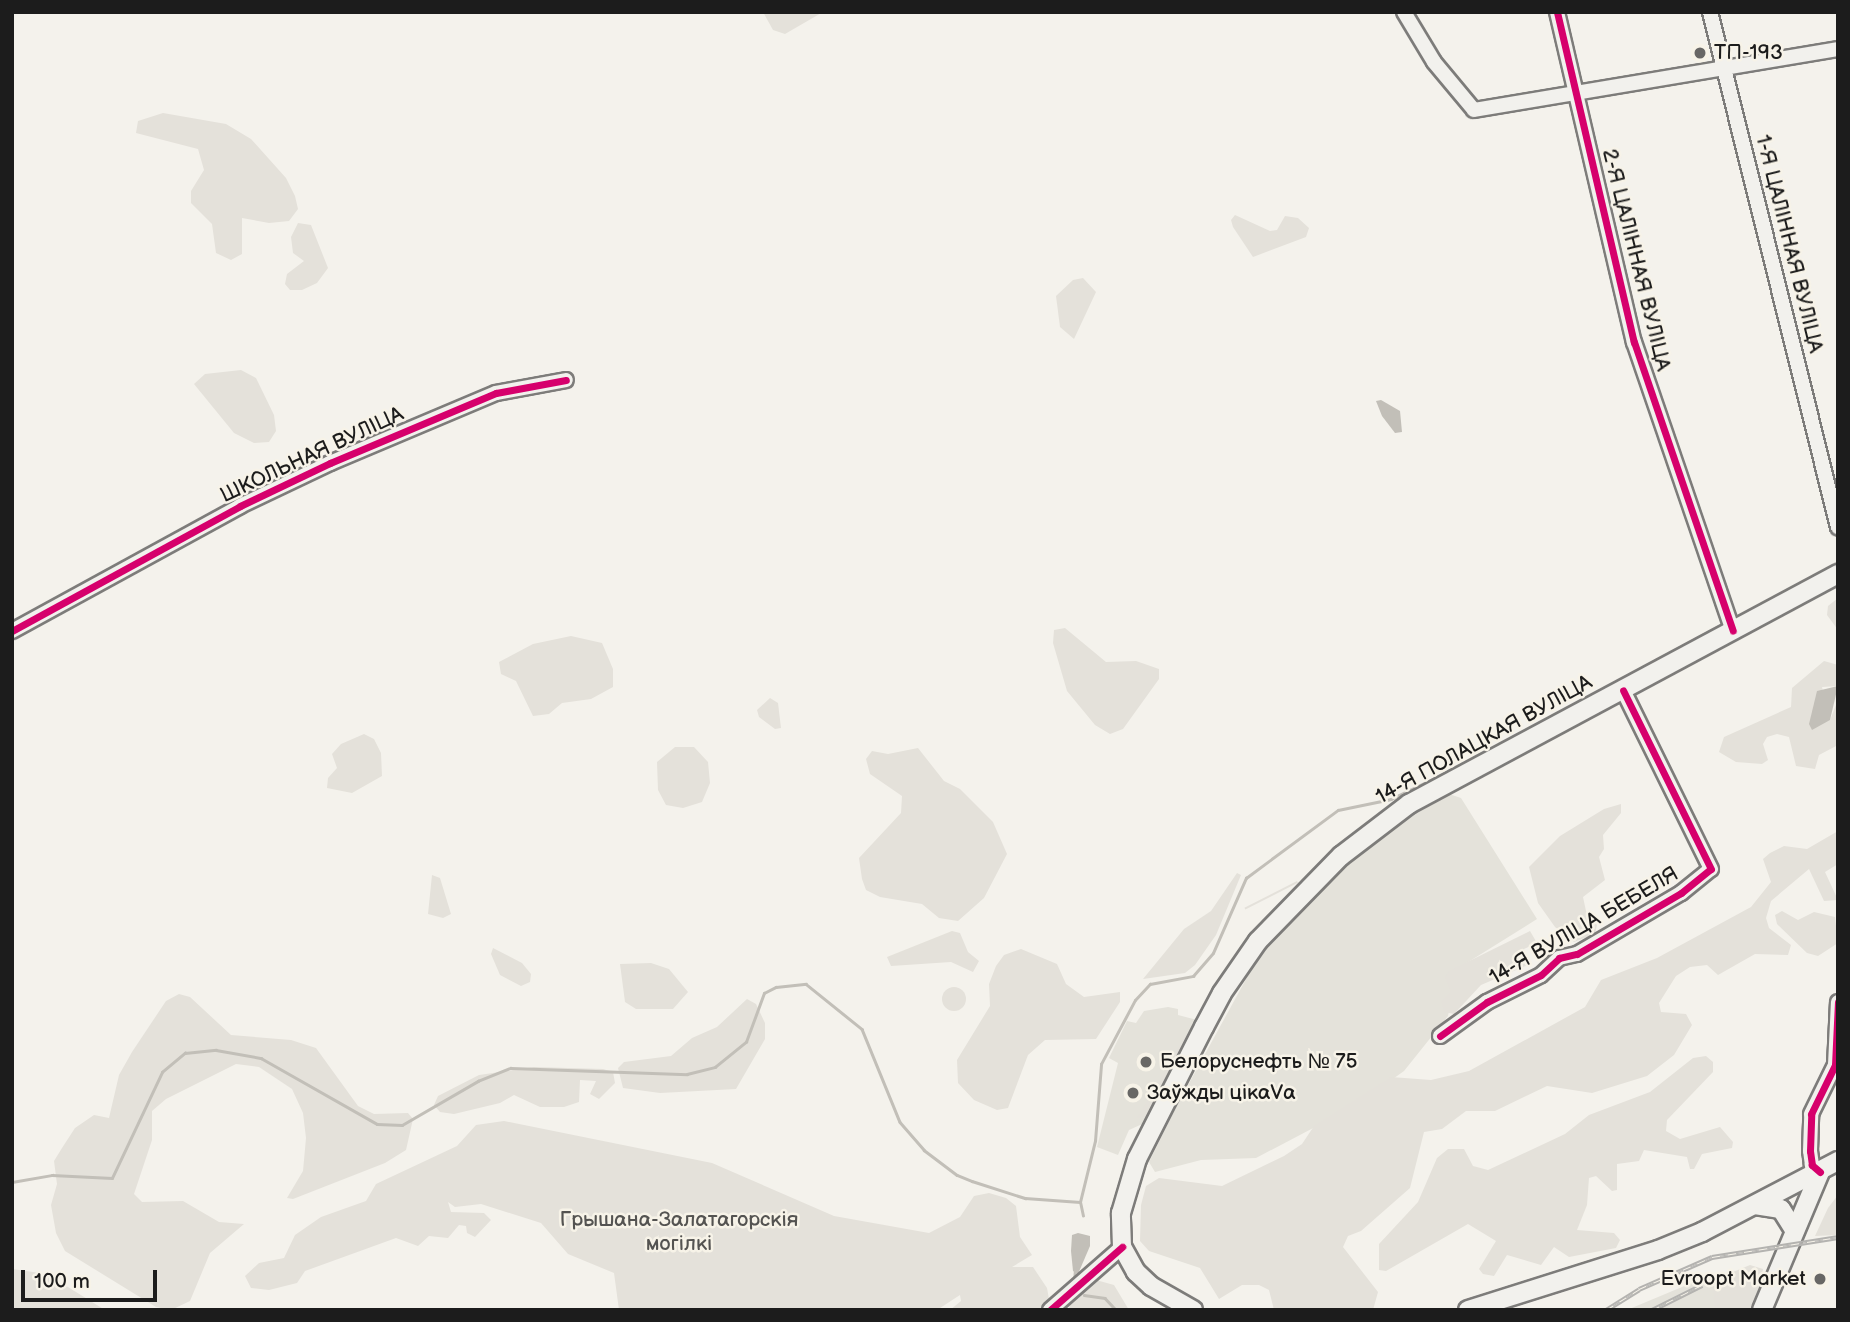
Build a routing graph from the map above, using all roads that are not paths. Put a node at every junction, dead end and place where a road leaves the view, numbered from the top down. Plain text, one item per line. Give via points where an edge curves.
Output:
1 (1404, 12) edge
2 (1557, 12) edge
3 (1710, 12) edge
4 (1838, 49) edge
5 (1724, 65) junction
6 (1578, 93) junction
7 (566, 380) dead end
8 (1838, 527) edge
9 (1838, 574) edge
10 (12, 631) edge
11 (1733, 631) junction
12 (1623, 690) junction
13 (1838, 1002) edge
14 (1440, 1036) dead end
15 (1838, 1161) edge
16 (1820, 1172) junction
17 (1752, 1205) junction
18 (1796, 1231) junction
19 (1122, 1247) junction
20 (1051, 1310) edge
21 (1193, 1310) edge
22 (1468, 1310) edge
23 (1762, 1310) edge

1 - 6 street via 1434,62 1474,110
2 - 6 street, 2-Я ЦАЛІННАЯ ВУЛІЦА
3 - 5 street, 1-Я ЦАЛІННАЯ ВУЛІЦА
4 - 5 street
5 - 6 street
5 - 8 street, 1-Я ЦАЛІННАЯ ВУЛІЦА
6 - 11 street, 2-Я ЦАЛІННАЯ ВУЛІЦА via 1634,342
7 - 10 street, ШКОЛЬНАЯ ВУЛІЦА via 496,393 330,463 240,506
9 - 11 main road, 14-Я ПОЛАЦКАЯ ВУЛІЦА
11 - 12 main road, 14-Я ПОЛАЦКАЯ ВУЛІЦА
12 - 14 street, 14-Я ВУЛІЦА БЕБЕЛЯ via 1711,869 1681,893 1577,954 1559,958 1541,975 1487,1002
12 - 19 main road, 14-Я ПОЛАЦКАЯ ВУЛІЦА via 1409,804 1373,828 1286,911 1222,993 1138,1159 1121,1213
13 - 16 street via 1835,1065 1811,1114 1812,1165
15 - 16 main road
16 - 17 main road
16 - 18 main road
17 - 18 main road via 1781,1209
17 - 22 main road via 1658,1250
18 - 23 main road
19 - 20 street
19 - 21 main road via 1151,1286

